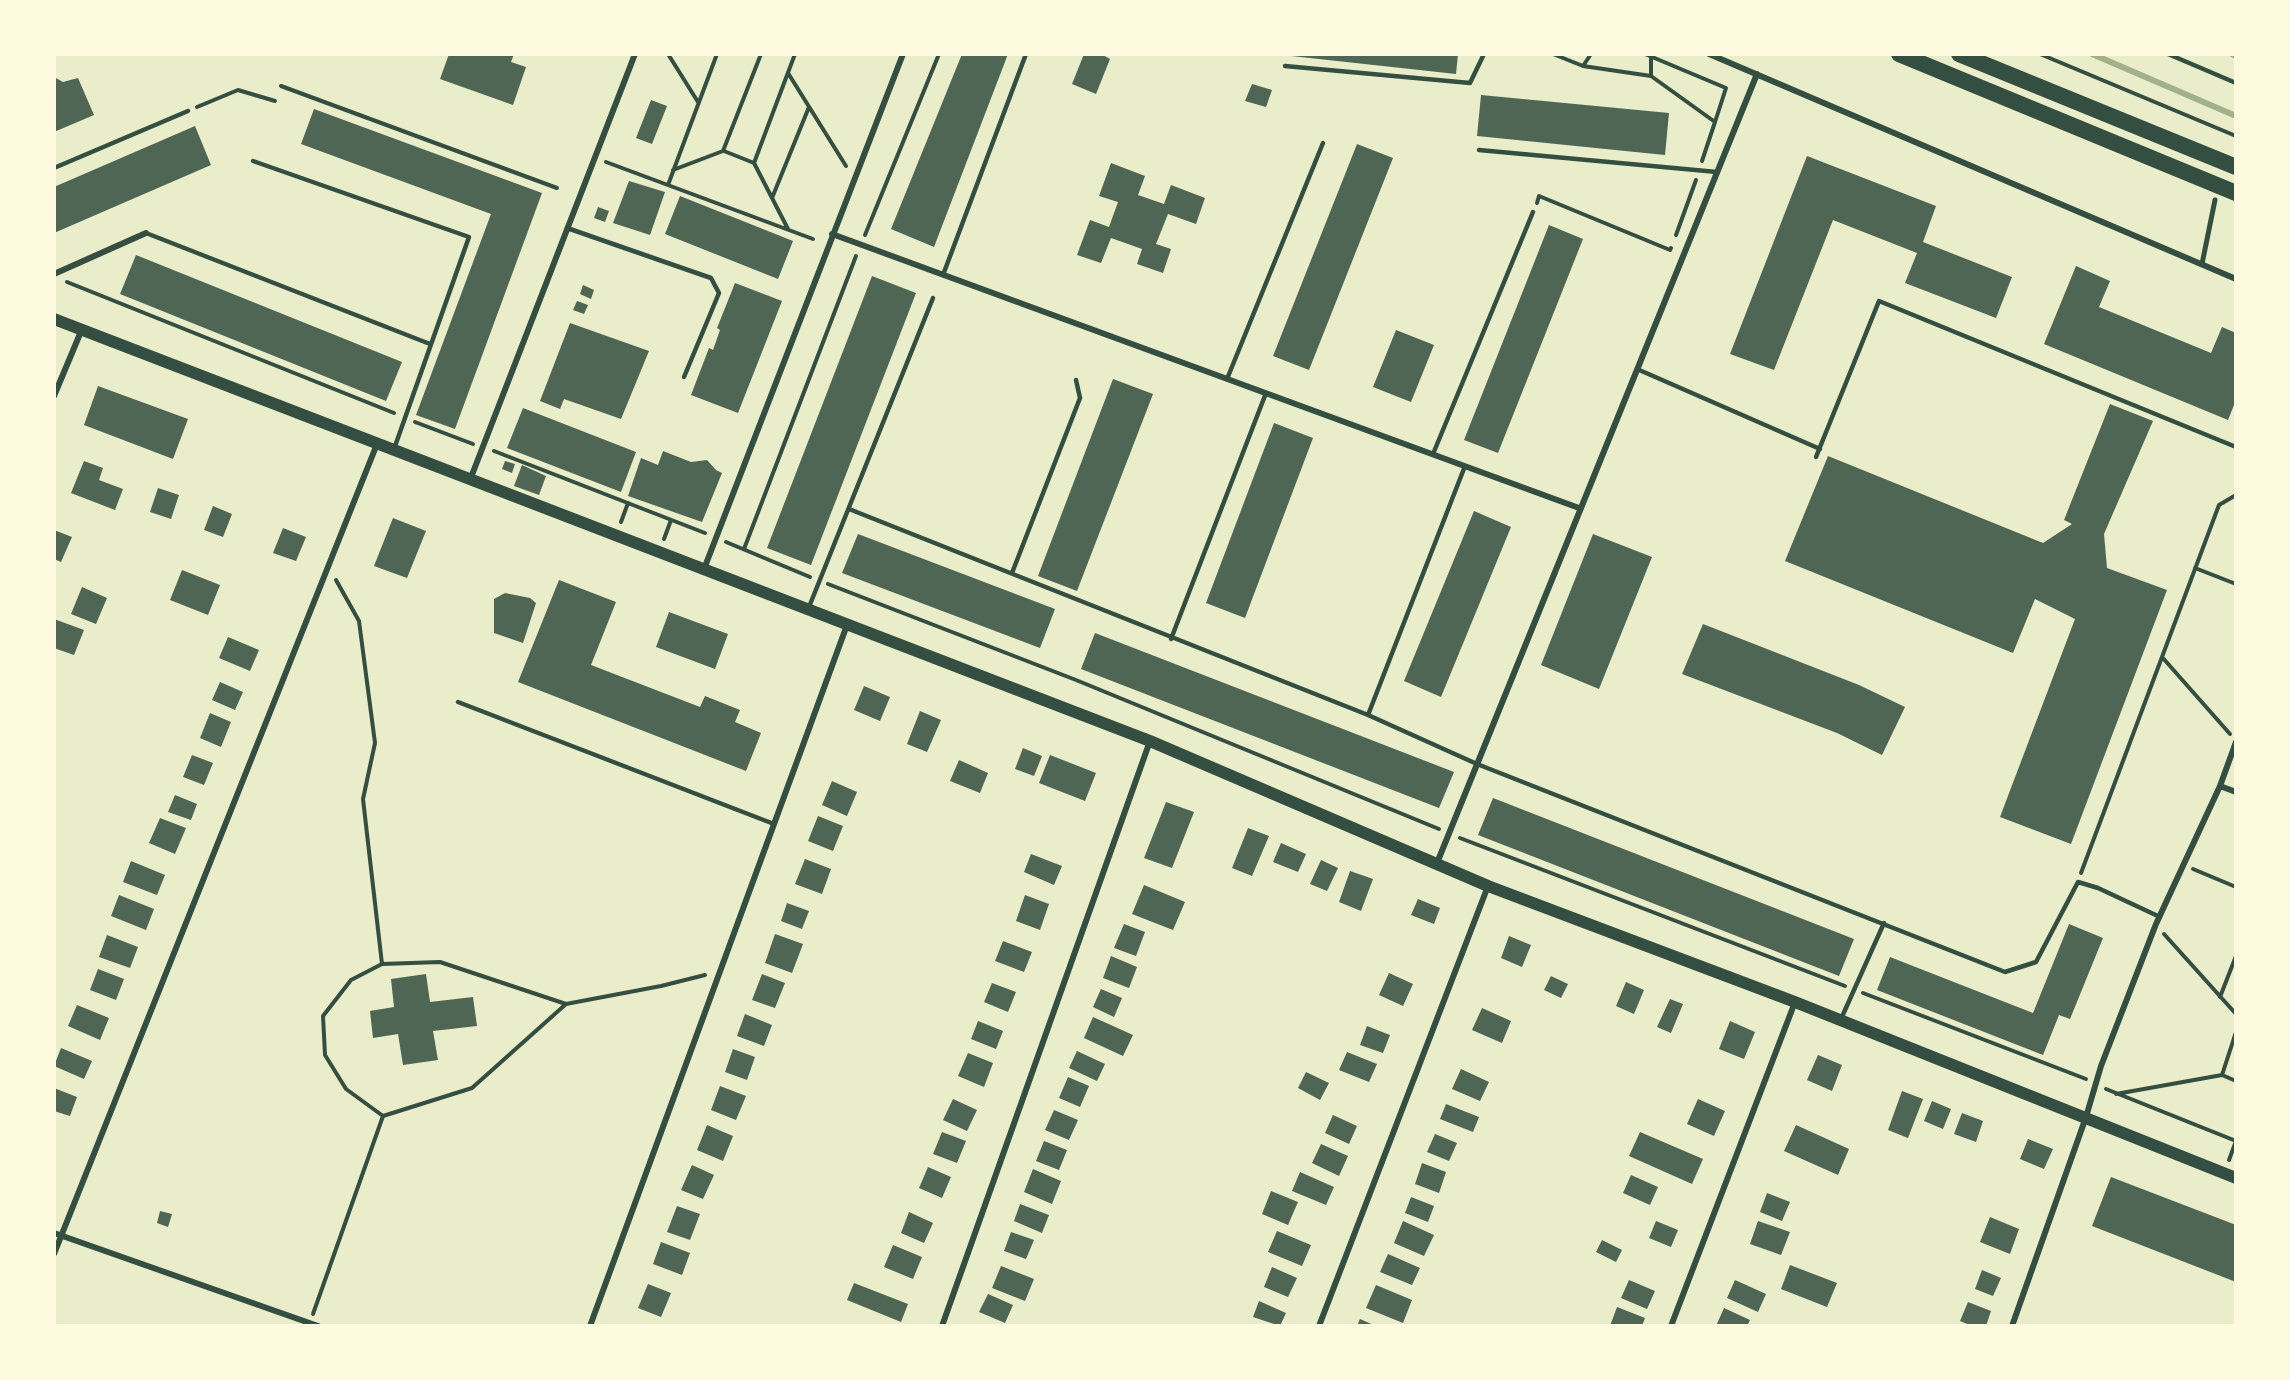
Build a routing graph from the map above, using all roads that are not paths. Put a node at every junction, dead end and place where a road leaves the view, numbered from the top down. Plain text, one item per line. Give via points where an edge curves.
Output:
1 (635, 54) edge
2 (903, 54) edge
3 (1026, 54) edge
4 (1484, 54) edge
5 (1709, 54) edge
6 (1899, 54) edge
7 (1959, 54) edge
8 (2168, 54) edge
9 (1285, 66) dead end
10 (1757, 74) junction
11 (2236, 84) edge
12 (188, 111) road end
13 (1323, 143) dead end
14 (1479, 150) dead end
15 (253, 161) dead end
16 (2236, 167) edge
17 (54, 168) edge
18 (1717, 172) junction
19 (2236, 193) edge
20 (2215, 200) dead end
21 (1533, 212) dead end
22 (567, 228) junction
23 (146, 233) joint
24 (832, 234) junction
25 (2202, 264) junction
26 (54, 274) edge
27 (943, 275) junction
28 (2236, 279) edge
29 (933, 298) dead end
30 (54, 319) edge
31 (82, 329) junction
32 (430, 344) junction
33 (1636, 369) junction
34 (684, 377) dead end
35 (1227, 379) junction
36 (1076, 380) dead end
37 (1266, 393) junction
38 (54, 396) edge
39 (377, 443) junction
40 (2236, 447) edge
41 (394, 449) junction
42 (1820, 449) junction
43 (1433, 454) junction
44 (1816, 457) dead end
45 (1465, 466) junction
46 (470, 480) junction
47 (1579, 508) junction
48 (849, 509) junction
49 (704, 569) junction
50 (1012, 573) junction
51 (808, 609) junction
52 (847, 625) junction
53 (1171, 639) junction
54 (458, 702) dead end
55 (1368, 715) junction
56 (1150, 741) junction
57 (2236, 742) edge
58 (1477, 764) junction
59 (2220, 786) junction
60 (2236, 792) edge
61 (774, 824) junction
62 (1437, 863) junction
63 (1488, 886) junction
64 (2160, 917) junction
65 (1884, 923) junction
66 (1795, 1002) junction
67 (1840, 1020) junction
68 (2086, 1117) junction
69 (2236, 1178) edge
70 (58, 1234) edge
71 (54, 1254) edge
72 (318, 1326) edge
73 (590, 1326) edge
74 (942, 1326) edge
75 (1319, 1326) edge
76 (1671, 1326) edge
77 (2012, 1326) edge

1 - 22 street
2 - 24 street
3 - 27 lane
4 - 9 lane via 1470,83
5 - 10 street
6 - 19 highway
7 - 16 highway
8 - 11 lane
10 - 18 street
10 - 25 street
12 - 17 lane
13 - 35 lane
14 - 18 lane
15 - 32 lane via 469,237
18 - 33 street
20 - 25 street
21 - 43 lane
22 - 34 lane via 711,278 719,293
22 - 46 street
23 - 26 street
23 - 32 lane
24 - 27 street
24 - 49 street
25 - 28 street
27 - 35 street
29 - 48 lane
30 - 31 main road
31 - 38 street
31 - 39 main road
32 - 41 lane
33 - 42 lane
33 - 47 street
35 - 37 street
36 - 50 lane via 1080,398
37 - 43 street
37 - 53 lane
39 - 41 main road
39 - 70 street
40 - 42 lane via 1879,302
41 - 46 main road
42 - 44 lane
43 - 45 street
45 - 47 street
45 - 55 lane
46 - 49 main road
47 - 58 street
48 - 50 lane
48 - 51 lane
49 - 51 main road
50 - 53 lane
51 - 52 main road
52 - 56 main road
52 - 61 street
53 - 55 lane
54 - 61 lane
55 - 58 lane
56 - 62 main road
56 - 74 street
57 - 59 street
58 - 62 street
58 - 65 lane
59 - 60 street
59 - 64 street
61 - 73 street
62 - 63 main road
63 - 66 main road
63 - 75 street
64 - 65 lane via 2078,882 2036,962 2005,972
64 - 68 street
65 - 67 lane
66 - 67 main road
66 - 76 street
67 - 68 main road
68 - 69 main road
68 - 77 street
70 - 71 street
70 - 72 street

